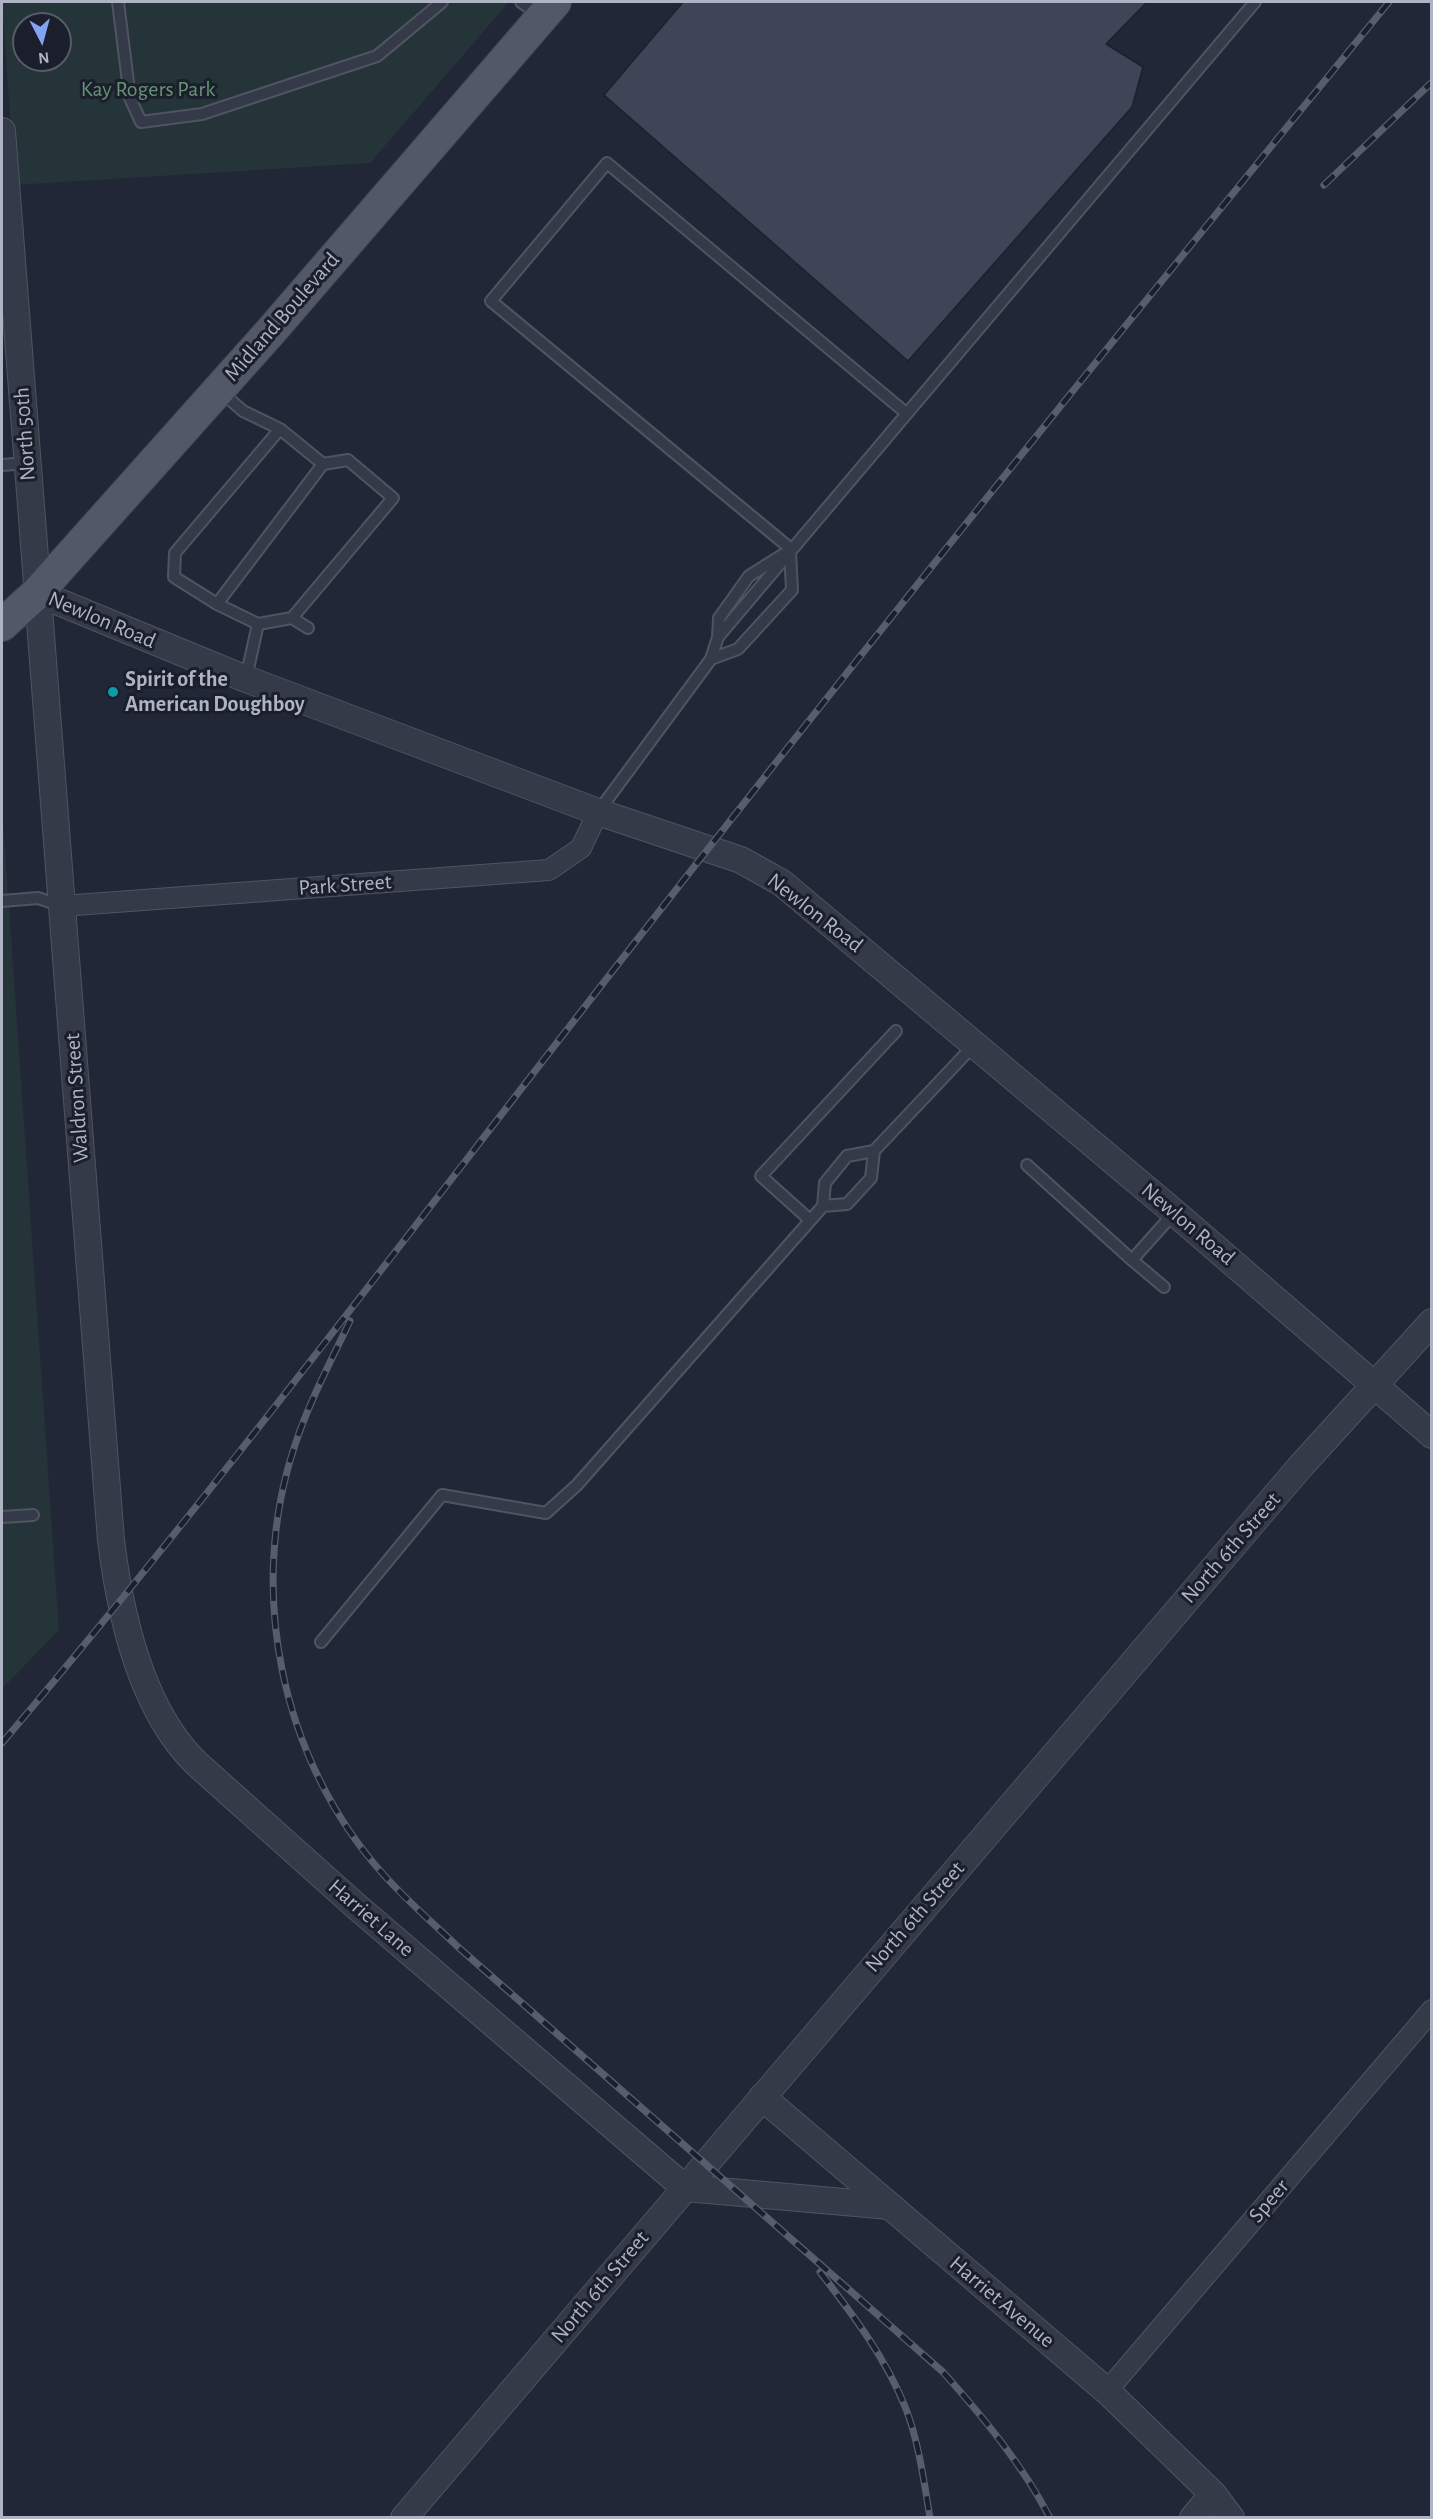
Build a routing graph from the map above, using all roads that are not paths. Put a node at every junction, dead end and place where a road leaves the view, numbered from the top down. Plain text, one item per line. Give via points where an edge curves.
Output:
1 (118, 2) edge
2 (442, 2) edge
3 (1255, 2) edge
4 (539, 7) edge
5 (2, 130) edge
6 (5, 225) edge
7 (219, 390) junction
8 (906, 413) junction
9 (280, 429) junction
10 (27, 463) junction
11 (323, 464) junction
12 (2, 465) edge
13 (790, 550) junction
14 (38, 593) junction
15 (217, 604) junction
16 (292, 618) junction
17 (258, 624) junction
18 (2, 626) edge
19 (308, 628) dead end
20 (711, 659) junction
21 (246, 679) junction
22 (598, 812) junction
23 (2, 901) edge
24 (62, 906) junction
25 (896, 1031) dead end
26 (975, 1044) junction
27 (874, 1151) junction
28 (1027, 1165) dead end
29 (823, 1206) junction
30 (1174, 1213) junction
31 (810, 1220) junction
32 (1132, 1260) junction
33 (1164, 1287) dead end
34 (1431, 1322) edge
35 (1374, 1385) junction
36 (1431, 1435) edge
37 (33, 1515) dead end
38 (2, 1517) edge
39 (121, 1603) joint
40 (321, 1642) dead end
41 (1431, 2010) edge
42 (762, 2097) junction
43 (685, 2188) junction
44 (890, 2206) junction
45 (1107, 2391) junction
46 (1213, 2494) junction
47 (404, 2517) edge
48 (1193, 2517) edge
49 (1231, 2517) edge

1 - 2 lane via 130,98 141,122 202,114 377,56
3 - 8 lane
4 - 7 main road, Midland Boulevard
5 - 6 street, North 50th
6 - 10 street, North 50th
7 - 9 lane via 243,411
7 - 14 main road, Midland Boulevard
8 - 13 lane
8 - 13 lane via 607,163 576,199 490,301
9 - 11 lane
9 - 15 lane via 175,553 174,577
10 - 12 lane
10 - 14 street, North 50th
11 - 15 lane
11 - 16 lane via 348,460 393,498
13 - 20 lane via 718,637
13 - 20 lane via 792,590 738,649
14 - 18 main road, Midland Boulevard
14 - 21 street, Newlon Road
14 - 24 street, Waldron Street
15 - 17 lane
16 - 17 lane
16 - 19 lane
17 - 21 lane
20 - 22 lane
21 - 22 street, Newlon Road
22 - 24 street, Park Street via 581,848 549,870
22 - 26 street, Newlon Road via 741,860 782,883
23 - 24 lane via 38,897
24 - 39 street, Waldron Street via 102,1433 112,1551
25 - 31 lane via 761,1176
26 - 27 lane
26 - 30 street, Newlon Road
27 - 29 lane via 847,1156 825,1183
27 - 29 lane via 871,1178 847,1204
28 - 32 lane
29 - 31 lane
30 - 32 lane
30 - 35 street, Newlon Road
31 - 40 lane via 577,1485 546,1513 442,1495
32 - 33 lane
34 - 35 street, North 6th Street
35 - 36 street, Newlon Road
35 - 42 street, North 6th Street
37 - 38 lane
39 - 43 street, Harriet Lane via 147,1688 158,1714 184,1752 356,1906
41 - 45 street, Speer
42 - 43 street, North 6th Street
42 - 44 street, Harriet Avenue
43 - 44 street
43 - 47 street, North 6th Street
44 - 45 street, Harriet Avenue
45 - 46 street, Harriet Avenue
46 - 48 street
46 - 49 street, Harriet Avenue

